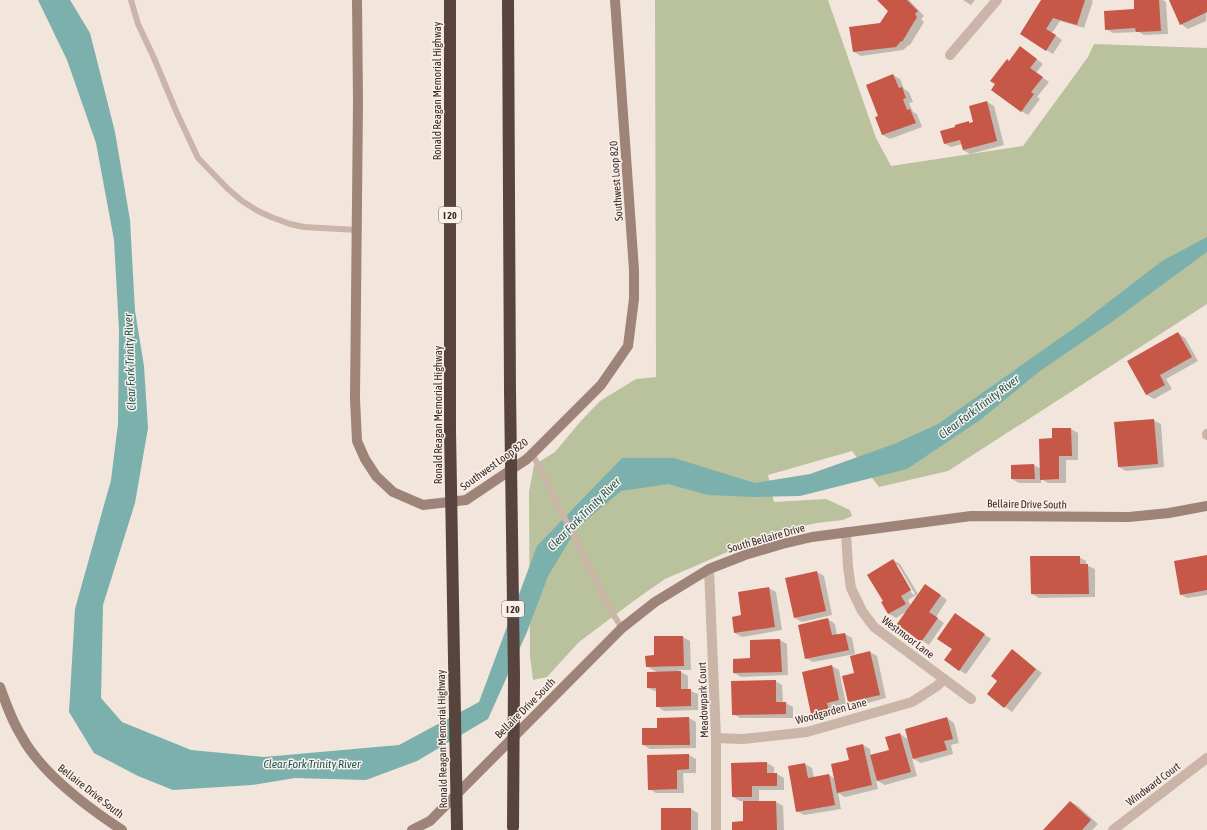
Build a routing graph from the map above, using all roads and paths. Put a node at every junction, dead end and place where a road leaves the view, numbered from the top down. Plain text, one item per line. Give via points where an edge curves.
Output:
1 (131, 0) edge
2 (357, 0) edge
3 (450, 0) edge
4 (508, 0) edge
5 (616, 0) edge
6 (997, 0) edge
7 (950, 55) dead end
8 (357, 230) junction
9 (532, 453) junction
10 (1207, 506) edge
11 (846, 532) junction
12 (709, 569) junction
13 (655, 602) joint
14 (622, 628) junction
15 (944, 679) junction
16 (0, 687) edge
17 (971, 699) dead end
18 (716, 738) junction
19 (1207, 758) edge
20 (513, 828) edge
21 (122, 830) edge
22 (412, 830) edge
23 (457, 830) edge
24 (716, 830) edge
25 (1113, 830) edge

1 - 8 lane via 138,24 198,158 228,189 258,211 290,224
2 - 8 street, Southwest Loop 820
3 - 23 highway, Ronald Reagan Memorial Highway / I 20, bridge via 450,431
4 - 20 highway, I 20, bridge
5 - 9 street, Southwest Loop 820 via 634,270 634,299 628,346 601,385
6 - 7 street
8 - 9 street, Southwest Loop 820 via 357,441 376,476 393,492 422,505 466,500
9 - 14 lane
10 - 11 street, Bellaire Drive South via 1129,517 971,516
11 - 12 street, South Bellaire Drive via 782,544
11 - 15 street, Westmoor Lane via 851,588 862,611 874,627
12 - 13 street, South Bellaire Drive
12 - 18 street, Meadowpark Court
13 - 14 street, Bellaire Drive South
14 - 22 street, Bellaire Drive South via 430,820
15 - 17 street, Westmoor Lane
15 - 18 street, Woodgarden Lane via 912,702 807,732 743,739
16 - 21 street, Bellaire Drive South via 22,738 55,780
18 - 24 street, Meadowpark Court
19 - 25 street, Windward Court

